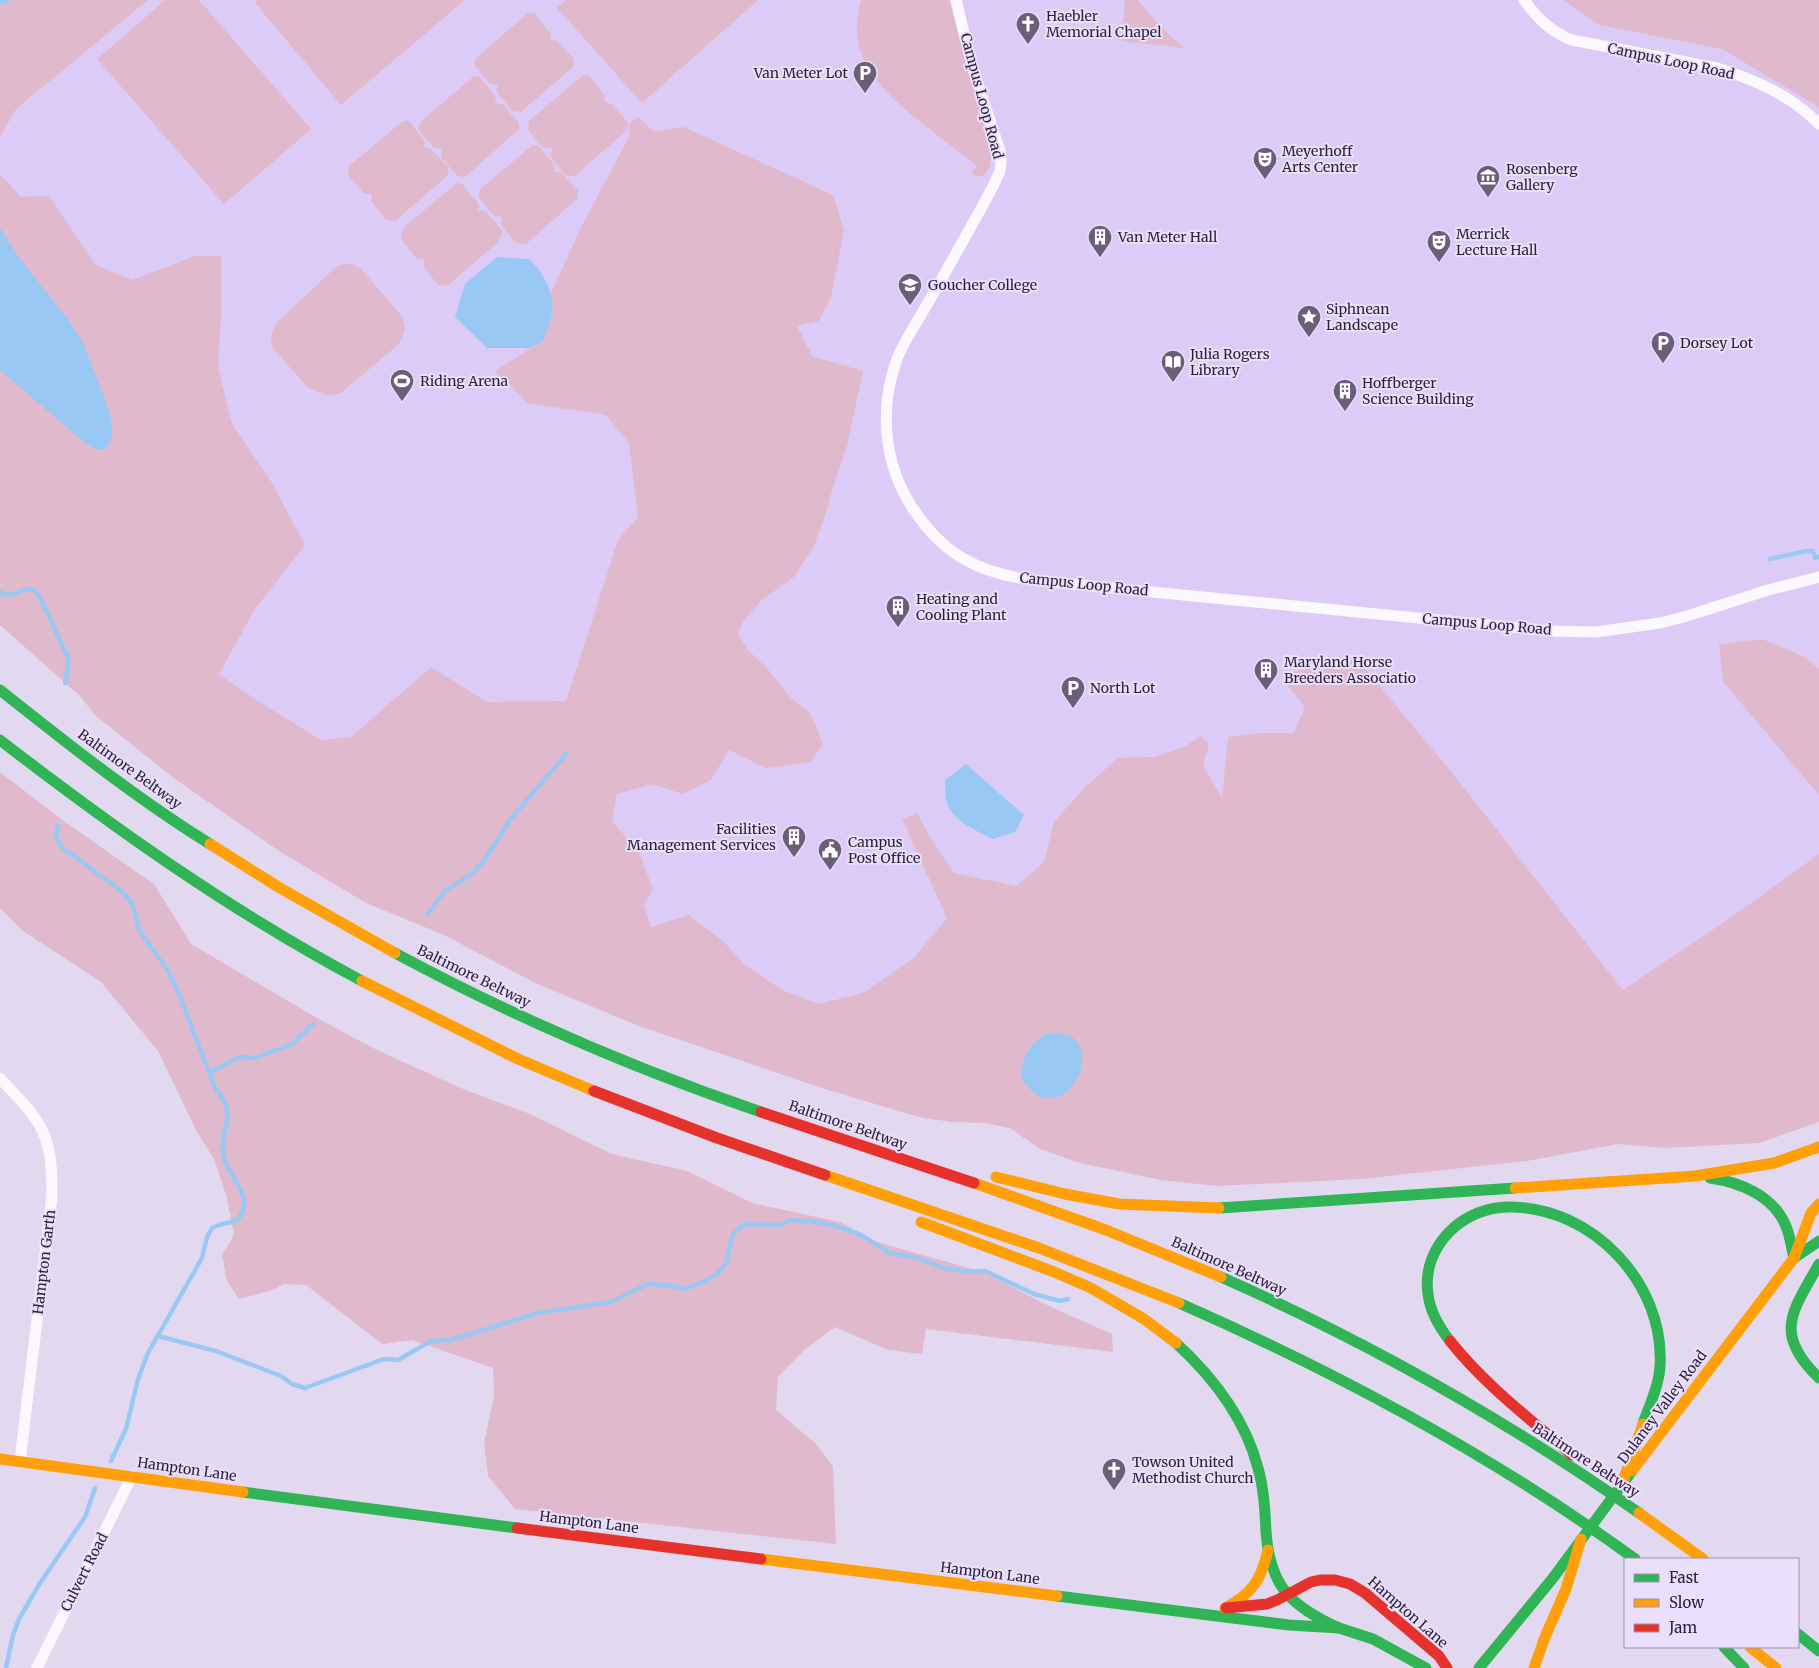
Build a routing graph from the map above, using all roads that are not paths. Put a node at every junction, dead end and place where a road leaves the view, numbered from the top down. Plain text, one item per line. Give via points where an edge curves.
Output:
1 (956, 0) edge
2 (1524, 0) edge
3 (1819, 124) edge
4 (1819, 577) edge
5 (0, 690) edge
6 (0, 740) edge
7 (0, 1078) edge
8 (655, 1116) junction
9 (844, 1139) junction
10 (1819, 1147) edge
11 (1695, 1176) junction
12 (1819, 1204) edge
13 (895, 1211) dead end
14 (913, 1219) dead end
15 (1819, 1241) edge
16 (1794, 1258) junction
17 (1819, 1264) edge
18 (1819, 1378) edge
19 (0, 1458) edge
20 (20, 1461) junction
21 (132, 1476) junction
22 (1622, 1484) junction
23 (1640, 1513) junction
24 (1581, 1540) junction
25 (1268, 1550) junction
26 (1632, 1558) edge
27 (1702, 1558) edge
28 (1287, 1596) junction
29 (1225, 1608) junction
30 (1174, 1610) junction
31 (1339, 1628) junction
32 (1799, 1635) edge
33 (1725, 1648) edge
34 (1751, 1648) edge
35 (1819, 1652) edge
36 (37, 1668) edge
37 (1426, 1668) edge
38 (1447, 1668) edge
39 (1479, 1668) edge
40 (1534, 1668) edge
41 (1744, 1668) edge
42 (1776, 1668) edge

1 - 4 street, Campus Loop Road via 972,66 1000,151 1000,171 895,363 885,416 896,475 907,500 922,523 960,557 980,568 1030,580 1578,631 1605,631 1660,623
2 - 3 street, Campus Loop Road via 1537,18 1572,40 1734,73 1780,93
5 - 9 main road, Baltimore Beltway via 92,762 188,830 365,938 454,985 669,1079
6 - 8 main road via 167,863 346,973 524,1062
7 - 20 street, Hampton Garth via 42,1130 52,1171 52,1196
8 - 13 main road
8 - 26 main road via 1041,1248 1140,1286 1328,1373 1411,1417 1544,1497
9 - 11 main road via 1065,1194 1119,1204 1164,1207 1266,1206
9 - 23 main road, Baltimore Beltway via 1052,1210 1246,1288 1439,1387 1566,1463
10 - 11 main road via 1787,1159
11 - 16 main road via 1724,1179 1760,1196 1783,1221
12 - 16 main road, Dulaney Valley Road via 1811,1213
14 - 25 main road via 1074,1280 1110,1298 1181,1347 1225,1398 1254,1453 1262,1482
15 - 16 main road, Dulaney Valley Road
16 - 22 main road, Dulaney Valley Road
17 - 18 main road via 1793,1310 1791,1326 1797,1354
19 - 20 main road, Hampton Lane
20 - 21 main road, Hampton Lane
21 - 30 main road, Hampton Lane
21 - 36 street, Culvert Road
22 - 23 main road via 1659,1377 1661,1356 1653,1311 1640,1286 1612,1249 1575,1223 1539,1210 1506,1206 1478,1211 1462,1220 1439,1243 1431,1257 1426,1287 1435,1319 1464,1357 1492,1386
22 - 24 main road, Dulaney Valley Road
23 - 27 main road, Baltimore Beltway
24 - 39 main road, Dulaney Valley Road
24 - 40 main road via 1566,1589
25 - 28 main road via 1275,1576
25 - 29 main road via 1263,1570 1249,1594
28 - 29 main road, Hampton Lane via 1271,1603
28 - 31 main road via 1316,1618
28 - 38 main road, Hampton Lane via 1316,1580 1329,1578 1354,1585 1439,1656
29 - 30 main road, Hampton Lane
30 - 31 main road, Hampton Lane
31 - 37 main road, Hampton Lane via 1382,1643
32 - 35 main road
33 - 41 main road
34 - 42 main road

